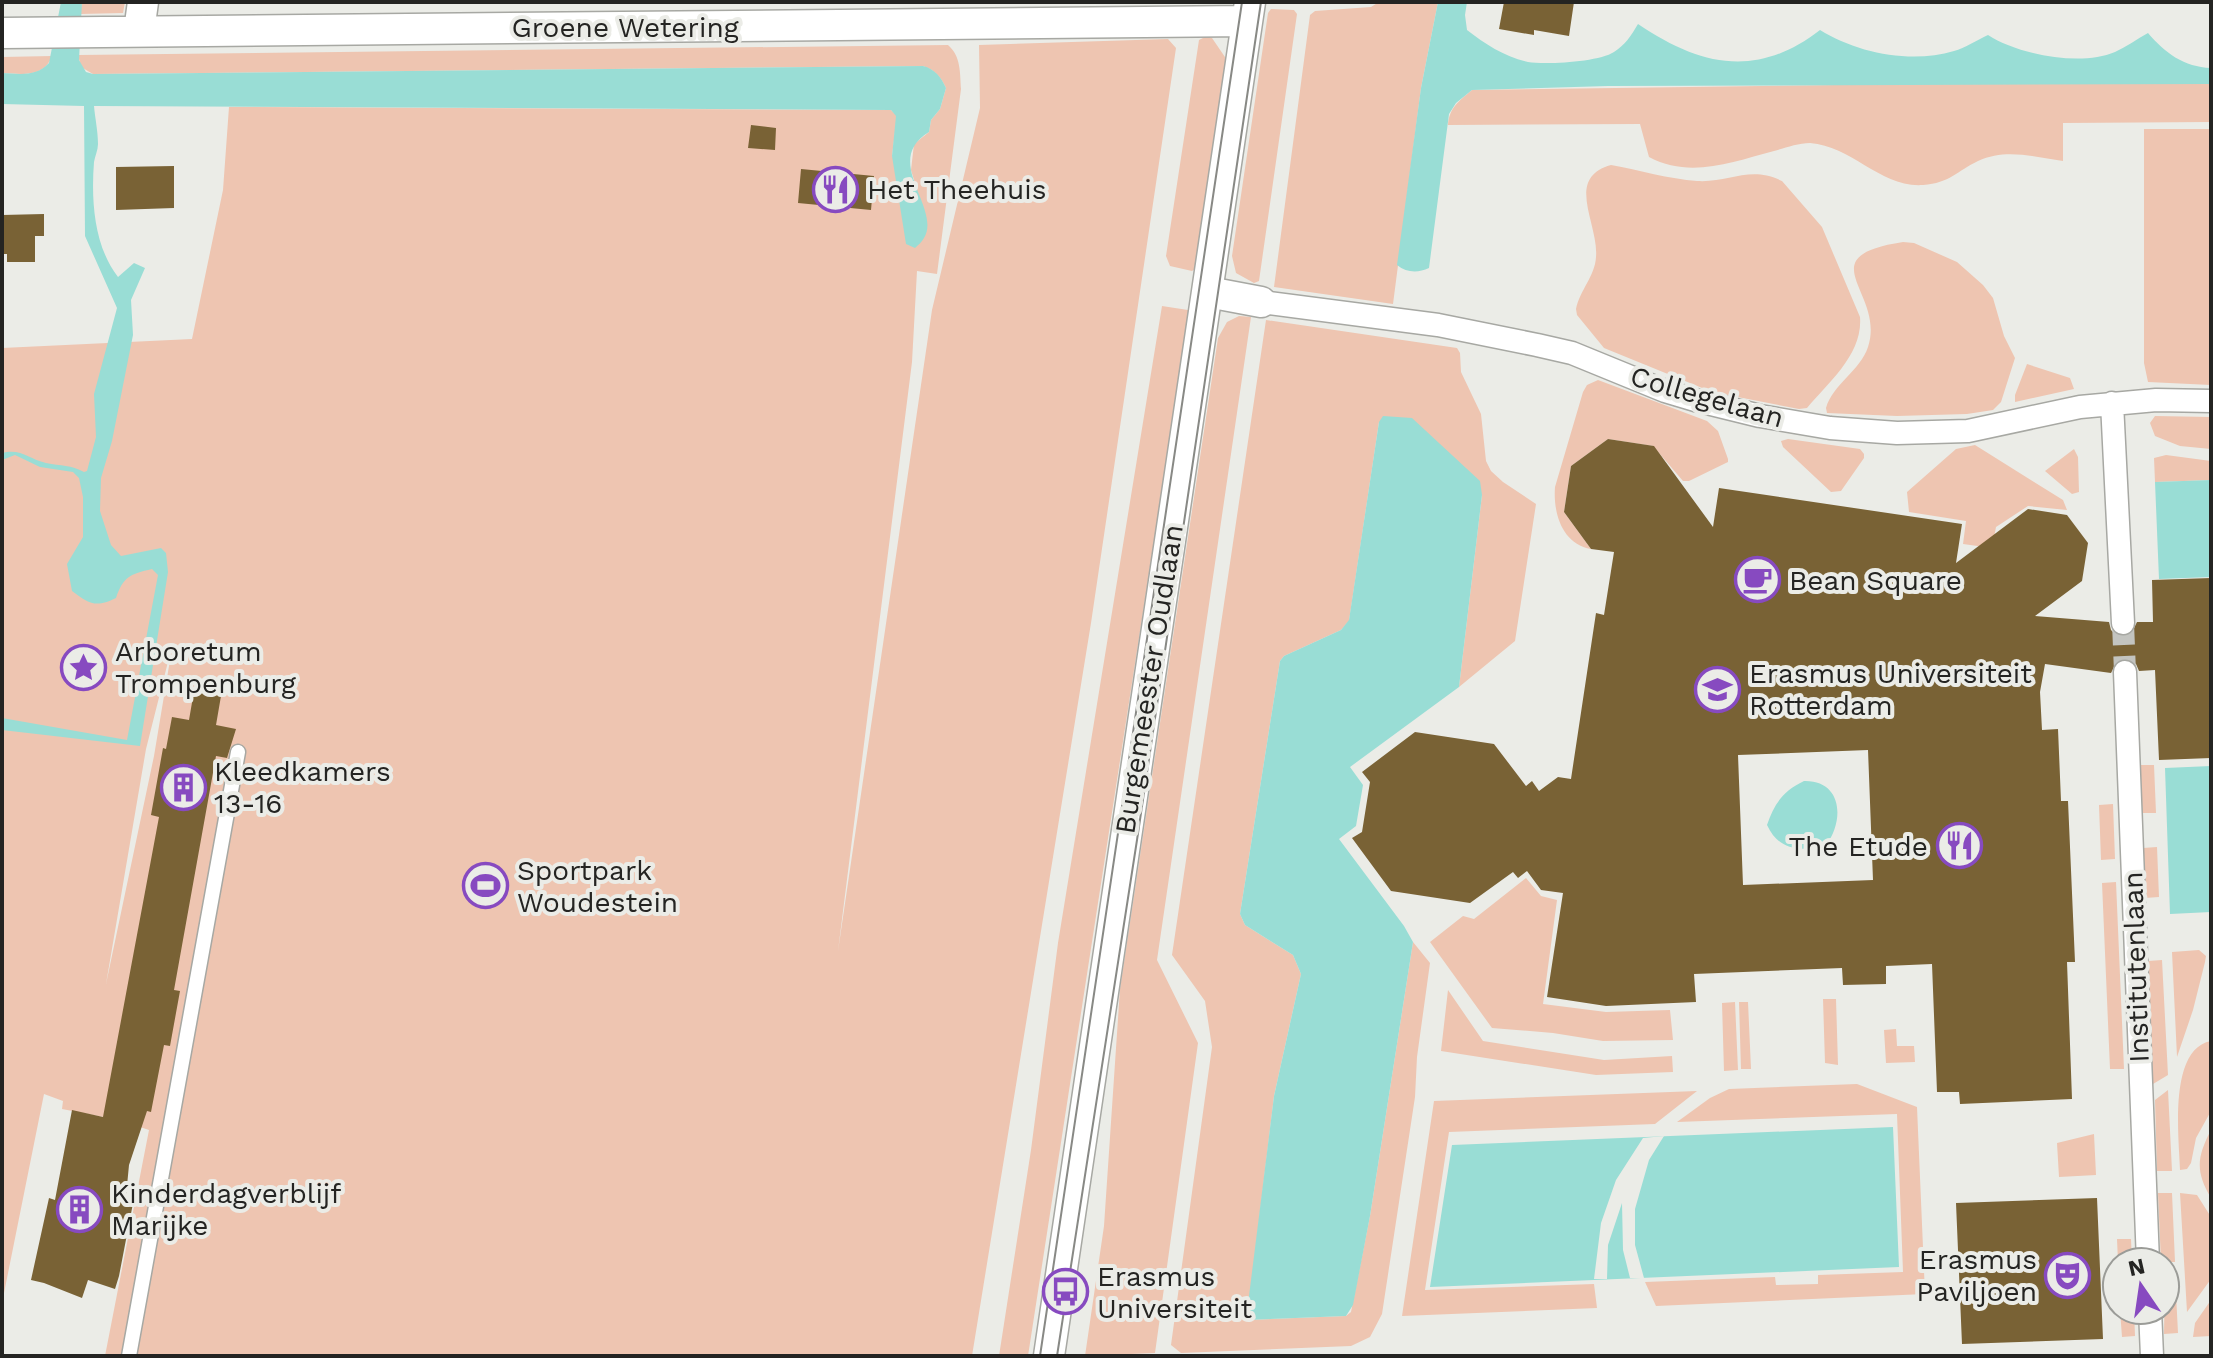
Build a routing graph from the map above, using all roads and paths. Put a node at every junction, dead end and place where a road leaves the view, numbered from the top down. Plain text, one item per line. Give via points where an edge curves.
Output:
1 (1249, 12) edge
2 (926, 13) edge
3 (141, 17) edge
4 (2, 33) edge
5 (1208, 292) junction
6 (1261, 302) joint
7 (2211, 401) edge
8 (2112, 403) junction
9 (2123, 623) tunnel mouth
10 (2125, 672) tunnel mouth
11 (238, 752) dead end
12 (2147, 1246) edge
13 (2151, 1326) edge
14 (129, 1356) edge
15 (1049, 1356) edge
16 (2152, 1356) edge

1 - 2 street, Groene Wetering
1 - 5 street, Burgemeester Oudlaan
2 - 3 street, Groene Wetering
3 - 4 street, Groene Wetering via 98,31
5 - 6 street, Collegelaan
5 - 15 street, Burgemeester Oudlaan
6 - 8 street, Collegelaan via 1438,325 1537,345 1695,400 1830,428 1968,431
7 - 8 street, Collegelaan
8 - 9 street
10 - 12 street, Institutenlaan
11 - 14 lane
13 - 16 street

